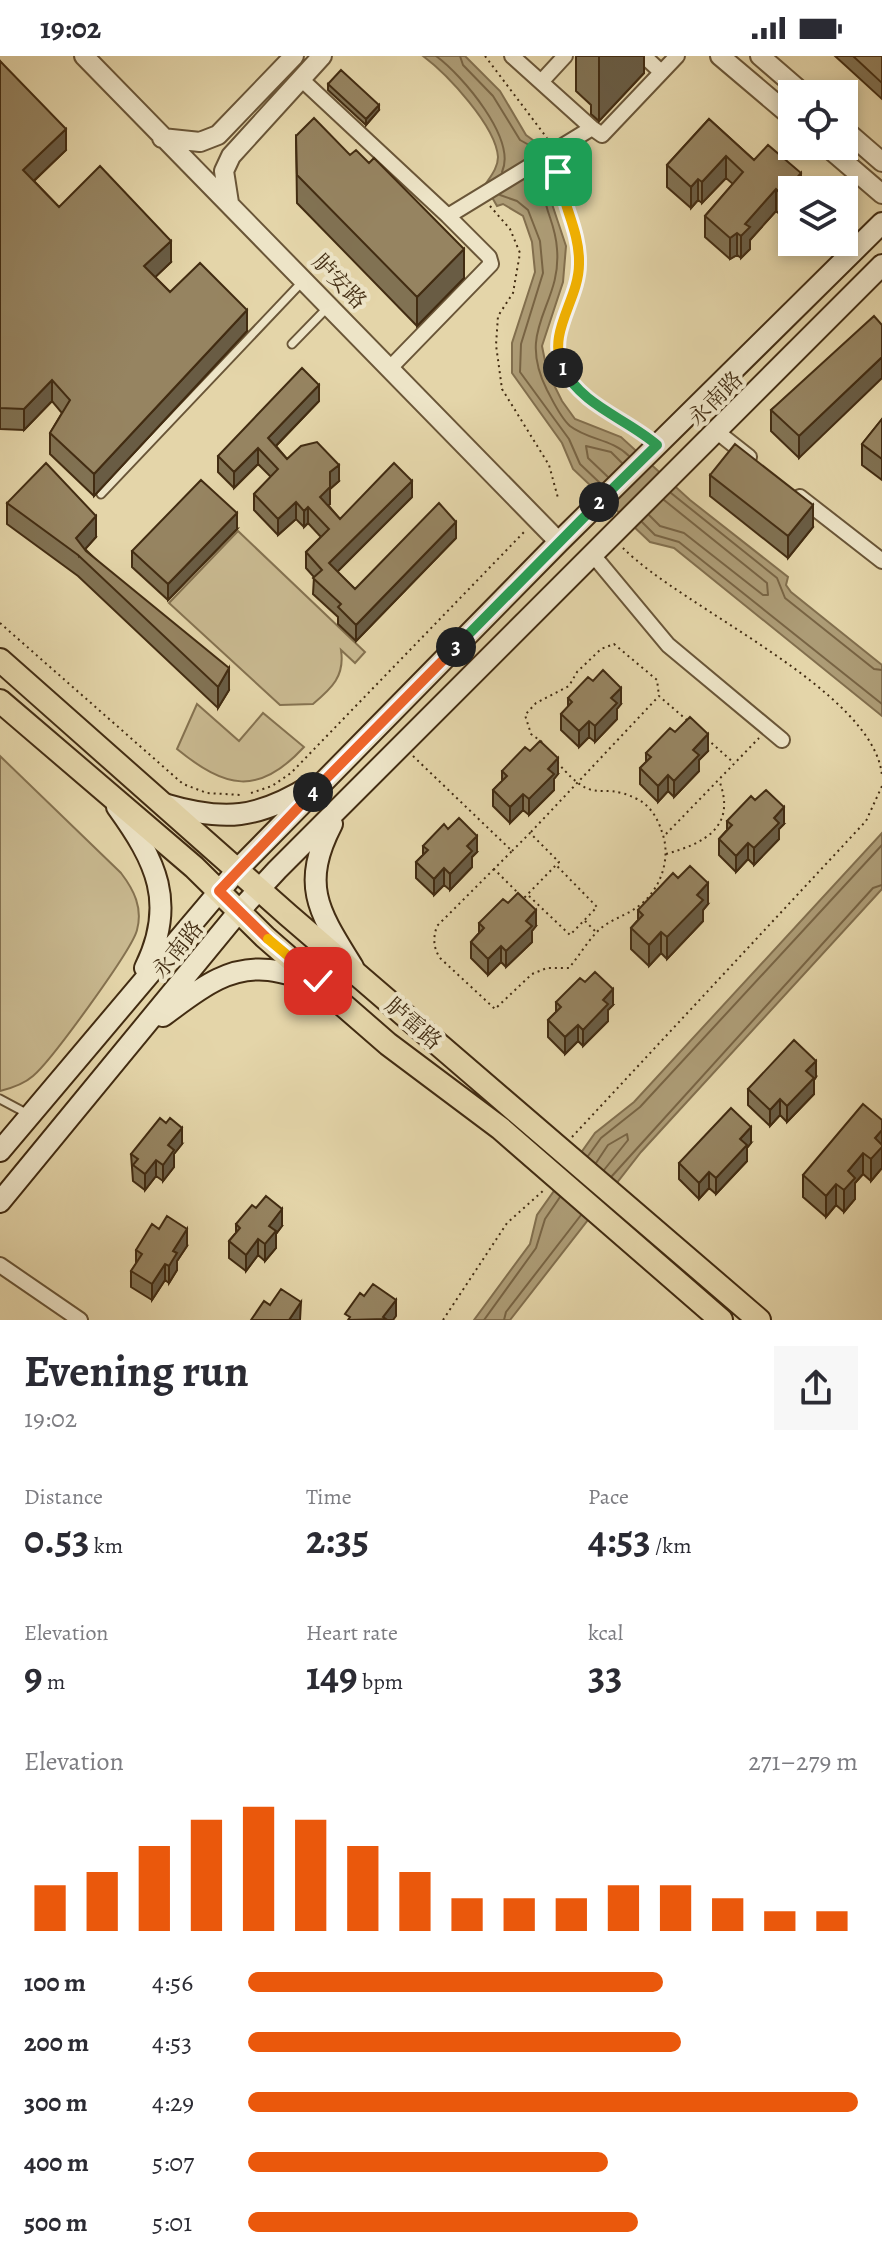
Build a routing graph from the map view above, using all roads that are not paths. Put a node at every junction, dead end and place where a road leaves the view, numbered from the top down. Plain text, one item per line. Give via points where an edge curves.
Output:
1 (84, 56) edge
2 (294, 56) edge
3 (322, 56) edge
4 (512, 56) edge
5 (565, 56) edge
6 (644, 56) edge
7 (677, 56) edge
8 (720, 56) edge
9 (760, 56) edge
10 (661, 72) junction
11 (301, 79) junction
12 (788, 80) edge
13 (541, 82) junction
14 (778, 105) edge
15 (592, 128) junction
16 (162, 138) junction
17 (858, 141) edge
18 (842, 160) edge
19 (882, 162) edge
20 (882, 194) edge
21 (229, 203) junction
22 (448, 216) junction
23 (882, 223) edge
24 (882, 265) edge
25 (305, 279) junction
26 (329, 305) junction
27 (292, 344) dead end
28 (390, 368) junction
29 (716, 431) junction
30 (763, 468) edge
31 (787, 487) edge
32 (101, 494) dead end
33 (559, 542) junction
34 (593, 555) junction
35 (882, 561) edge
36 (0, 660) edge
37 (0, 701) edge
38 (782, 740) dead end
39 (335, 770) junction
40 (103, 787) junction
41 (162, 804) junction
42 (341, 807) junction
43 (239, 868) junction
44 (260, 888) junction
45 (219, 891) junction
46 (240, 910) junction
47 (357, 974) junction
48 (318, 981) junction
49 (134, 991) junction
50 (138, 1035) junction
51 (0, 1099) edge
52 (28, 1114) junction
53 (0, 1151) edge
54 (0, 1202) edge
55 (0, 1265) edge
56 (80, 1320) edge
57 (721, 1320) edge
58 (759, 1320) edge

1 - 16 street, 胪安路
2 - 16 street via 218,135 200,142
3 - 11 street
4 - 13 street
5 - 13 street
6 - 10 street
7 - 10 street
8 - 14 street
9 - 12 street
10 - 15 street via 602,135
11 - 21 street via 231,156 224,171
11 - 22 street
13 - 15 street
15 - 22 street
16 - 21 street, 胪安路
17 - 19 street
18 - 20 street
21 - 25 street, 胪安路
22 - 28 street via 491,264
23 - 33 main road
24 - 29 main road, 永南路
25 - 26 street, 胪安路
25 - 32 lane
26 - 27 lane
26 - 28 street, 胪安路
28 - 33 street, 胪安路
29 - 30 street
29 - 34 main road, 永南路
31 - 35 street
33 - 39 main road
34 - 38 street via 668,645
34 - 42 main road, 永南路
36 - 41 main road, 胪雷路
37 - 40 main road, 胪雷路
39 - 41 main road via 243,816 213,816
39 - 43 main road
40 - 45 main road, 胪雷路
40 - 49 main road via 144,845 161,896 159,935
41 - 43 main road, 胪雷路
42 - 44 main road, 永南路
42 - 47 main road via 314,870 326,923
43 - 44 main road, 胪雷路
43 - 45 main road
44 - 46 main road, 永南路
44 - 47 main road, 胪雷路
45 - 46 main road, 胪雷路
45 - 49 main road
46 - 48 main road, 胪雷路
46 - 50 main road, 永南路
47 - 58 main road, 胪雷路
48 - 50 main road via 243,970 210,981
48 - 57 main road, 胪雷路 via 388,1044 486,1116
49 - 52 main road
50 - 54 main road, 永南路
51 - 52 lane
52 - 53 main road
55 - 56 street

